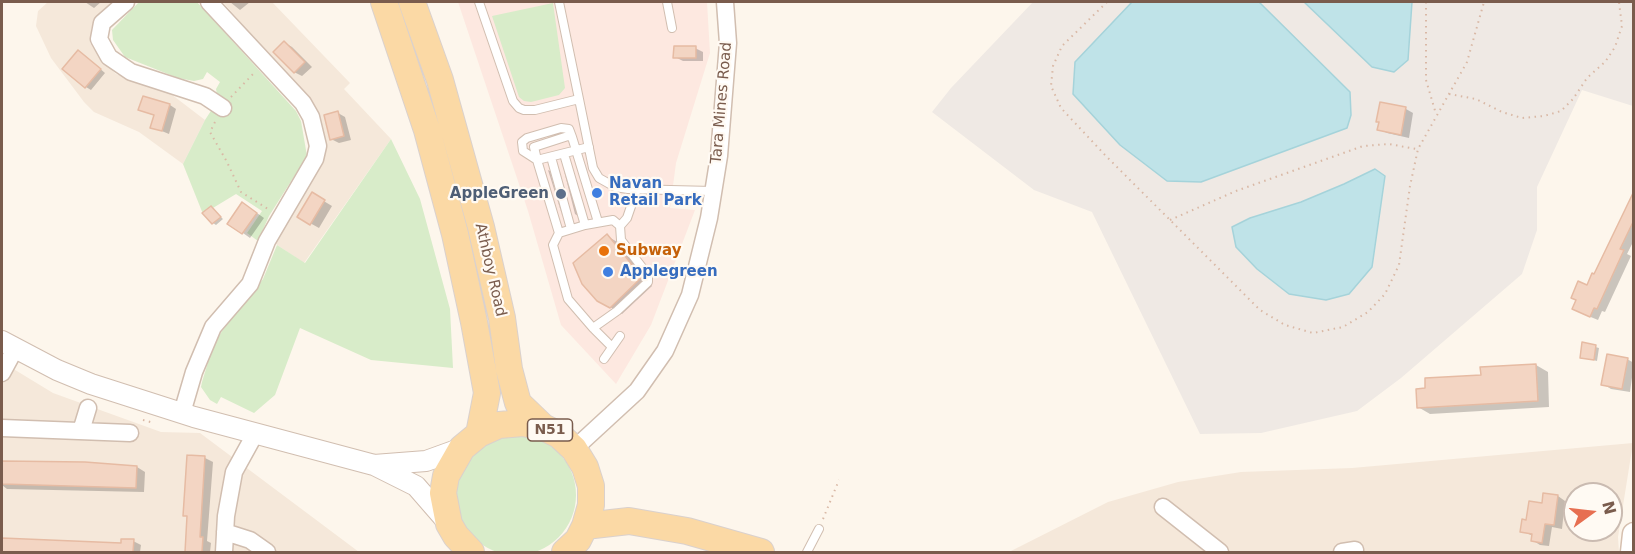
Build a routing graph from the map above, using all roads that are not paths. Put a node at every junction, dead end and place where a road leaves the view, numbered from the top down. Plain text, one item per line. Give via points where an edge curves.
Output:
1 (126, 2) edge
2 (209, 2) edge
3 (384, 2) edge
4 (412, 2) edge
5 (479, 2) edge
6 (559, 2) edge
7 (667, 2) edge
8 (725, 2) edge
9 (672, 28) dead end
10 (579, 99) junction
11 (223, 108) road end
12 (572, 137) junction
13 (589, 147) junction
14 (576, 150) junction
15 (564, 154) junction
16 (550, 157) junction
17 (537, 160) junction
18 (637, 189) junction
19 (713, 191) junction
20 (598, 222) junction
21 (585, 225) junction
22 (620, 226) junction
23 (571, 230) junction
24 (560, 233) junction
25 (593, 328) junction
26 (620, 336) dead end
27 (8, 345) edge
28 (612, 347) junction
29 (604, 359) dead end
30 (2, 373) edge
31 (88, 408) dead end
32 (177, 411) junction
33 (543, 427) junction
34 (2, 428) edge
35 (81, 431) junction
36 (130, 433) dead end
37 (255, 434) junction
38 (471, 441) junction
39 (574, 449) junction
40 (374, 465) junction
41 (591, 486) junction
42 (1163, 507) dead end
43 (628, 521) junction
44 (449, 524) junction
45 (585, 526) junction
46 (819, 528) road end
47 (225, 532) junction
48 (1634, 534) edge
49 (224, 552) edge
50 (267, 552) edge
51 (471, 552) edge
52 (566, 552) edge
53 (761, 552) edge
54 (807, 552) edge
55 (1220, 552) edge
56 (1632, 552) edge

1 - 11 street via 102,24 99,39 109,57 131,72 205,96
2 - 32 street via 303,104 311,117 318,146 315,159 267,241 250,284 223,314 204,344
3 - 38 main road, Athboy Road via 427,130 469,300 487,393
4 - 33 main road, Athboy Road / N51 via 440,80 481,227 518,402
5 - 10 lane via 513,101 519,108 535,110
6 - 10 lane
7 - 9 lane
8 - 19 street, Tara Mines Road via 727,72
10 - 13 lane
12 - 14 lane
12 - 17 lane via 534,147
12 - 17 lane via 569,129 561,128 527,138 522,142 524,151
13 - 14 lane
13 - 18 lane via 599,178 615,187
14 - 15 lane
14 - 20 lane
15 - 16 lane
15 - 21 lane
16 - 17 lane
16 - 23 lane
17 - 24 lane
18 - 19 lane
18 - 22 lane via 627,218
19 - 39 street, Tara Mines Road via 690,295 665,351 637,391
20 - 21 lane
20 - 22 lane via 613,220
21 - 23 lane
22 - 25 lane via 621,240 648,275 648,282
23 - 24 lane
24 - 25 lane via 553,245 568,299
25 - 28 lane
26 - 28 lane
27 - 30 street
27 - 32 street via 91,384
28 - 29 lane
31 - 35 street
32 - 37 street
33 - 38 main road, N51 via 523,423 499,425
33 - 39 main road, N51
34 - 35 street
35 - 36 street
37 - 40 street
37 - 47 street via 234,472
38 - 40 street via 426,460
38 - 44 main road, Athboy Road via 446,476 443,493
39 - 41 main road, N51
40 - 44 street via 416,486
41 - 43 main road, N51
41 - 45 main road, N51
42 - 55 street
43 - 45 main road, N51
43 - 53 main road, N51 via 687,531
44 - 51 main road
45 - 52 main road, N51
46 - 54 lane
47 - 49 street
47 - 50 street via 250,540
48 - 56 main road

